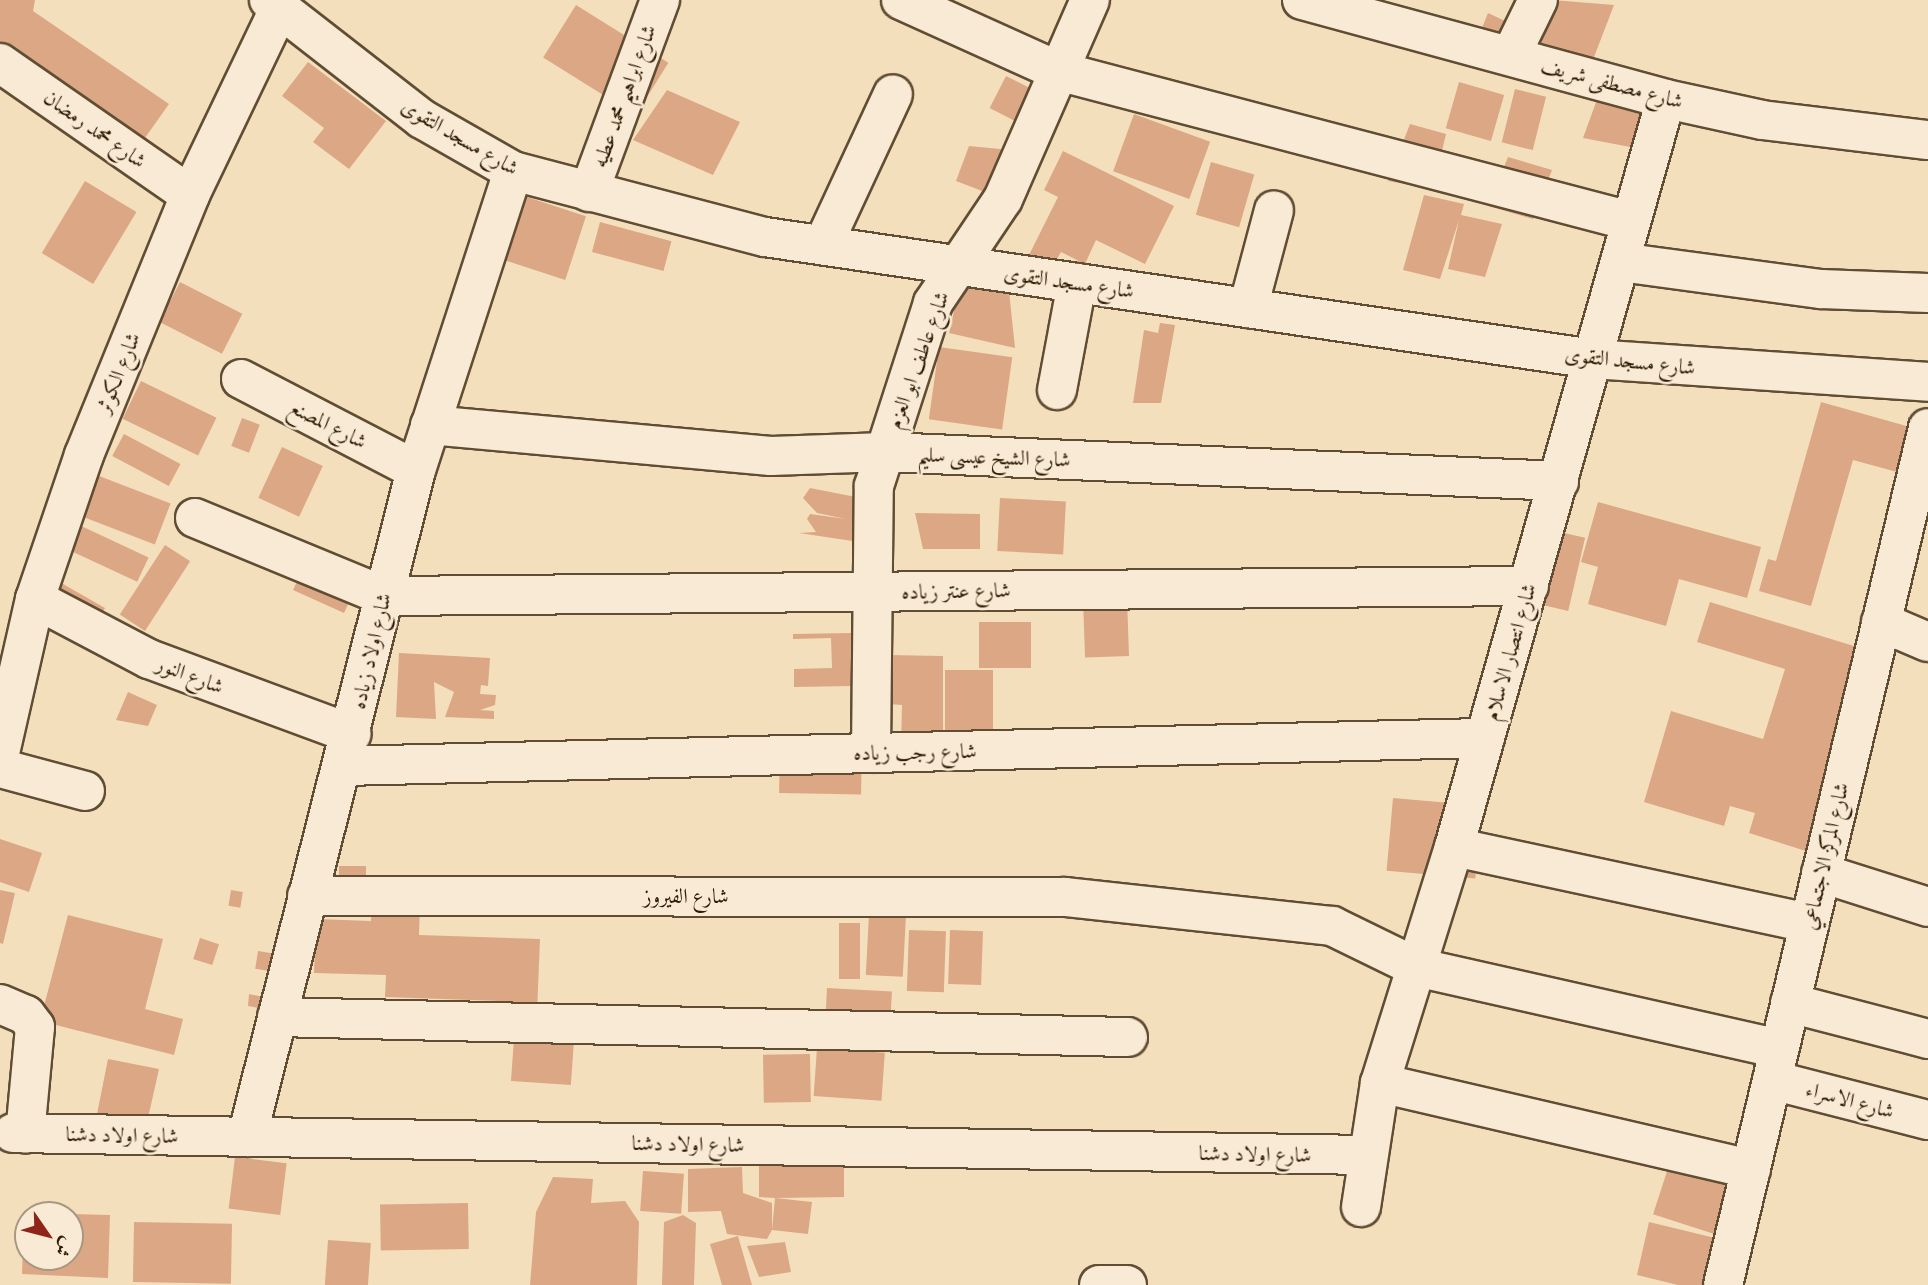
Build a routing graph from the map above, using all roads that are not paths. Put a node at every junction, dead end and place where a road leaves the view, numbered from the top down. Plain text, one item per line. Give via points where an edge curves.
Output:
1 (660, 0) edge
2 (901, 0) edge
3 (1090, 0) edge
4 (1302, 0) edge
5 (1538, 0) edge
6 (274, 5) edge
7 (1511, 55) junction
8 (0, 63) edge
9 (1058, 71) junction
10 (893, 94) dead end
11 (1666, 99) junction
12 (1928, 140) edge
13 (513, 171) junction
14 (589, 192) junction
15 (190, 195) junction
16 (1274, 210) dead end
17 (1630, 221) junction
18 (823, 245) junction
19 (1620, 262) junction
20 (957, 265) junction
21 (1077, 283) junction
22 (1928, 293) edge
23 (1248, 308) junction
24 (1593, 359) junction
25 (241, 379) dead end
26 (1928, 382) edge
27 (1056, 390) dead end
28 (430, 425) junction
29 (1926, 449) edge
30 (885, 452) junction
31 (416, 470) junction
32 (1559, 481) junction
33 (195, 518) dead end
34 (1529, 586) junction
35 (873, 592) junction
36 (384, 596) junction
37 (35, 599) junction
38 (1881, 622) junction
39 (1928, 642) edge
40 (1485, 738) junction
41 (348, 750) junction
42 (0, 752) edge
43 (871, 753) junction
44 (0, 768) edge
45 (85, 791) dead end
46 (1454, 847) junction
47 (1821, 873) junction
48 (307, 896) junction
49 (1928, 907) edge
50 (1809, 923) junction
51 (1416, 967) junction
52 (1790, 1003) junction
53 (0, 1004) edge
54 (277, 1017) junction
55 (1128, 1037) dead end
56 (1928, 1039) edge
57 (1776, 1064) junction
58 (1380, 1083) junction
59 (1928, 1120) edge
60 (247, 1137) junction
61 (1364, 1155) junction
62 (1751, 1169) junction
63 (1361, 1207) dead end
64 (1101, 1285) edge
65 (1127, 1285) edge
66 (1723, 1285) edge

1 - 14 street, شارع ابراهيم محمد عطيه
2 - 9 street
3 - 9 street, شارع عاطف ابو العزم
4 - 7 street, شارع مصطفى شريف
5 - 7 street
6 - 13 street, شارع مسجد التقوى via 422,119
6 - 15 street, شارع الكوثر
7 - 11 street, شارع مصطفى شريف
8 - 15 street, شارع محمد رمضان
9 - 17 street
9 - 20 street, شارع عاطف ابو العزم via 1003,199
10 - 18 street
11 - 12 street, شارع مصطفى شريف via 1762,120
11 - 17 street, شارع انتصار الاسلام
13 - 14 street, شارع مسجد التقوى
13 - 28 street, شارع اولاد زياده
14 - 18 street, شارع مسجد التقوى
15 - 37 street, شارع الكوثر via 84,455
16 - 23 street
17 - 19 street, شارع انتصار الاسلام
18 - 20 street, شارع مسجد التقوى
19 - 22 street via 1821,289
19 - 24 street, شارع انتصار الاسلام
20 - 21 street, شارع مسجد التقوى
20 - 30 street, شارع عاطف ابو العزم via 933,303
21 - 23 street, شارع مسجد التقوى
21 - 27 street
23 - 24 street, شارع مسجد التقوى
24 - 26 street, شارع مسجد التقوى
24 - 32 street, شارع انتصار الاسلام
25 - 31 street, شارع المصنع
28 - 30 street, شارع الشيخ عيسى سليم via 771,456
28 - 31 street, شارع اولاد زياده
29 - 38 street, شارع المركز الاجتماعي
30 - 32 street, شارع الشيخ عيسى سليم
30 - 35 street, شارع عاطف ابو العزم via 874,486
31 - 36 street, شارع اولاد زياده
32 - 34 street, شارع انتصار الاسلام
33 - 36 street
34 - 35 street, شارع عنتر زياده
34 - 40 street, شارع انتصار الاسلام
35 - 36 street, شارع عنتر زياده
35 - 43 street, شارع عاطف ابو العزم
36 - 41 street, شارع اولاد زياده
37 - 41 street, شارع النور via 149,659
37 - 42 street, شارع الكوثر
38 - 39 street
38 - 47 street, شارع المركز الاجتماعي
40 - 43 street, شارع رجب زياده
40 - 46 street, شارع انتصار الاسلام
41 - 43 street, شارع رجب زياده
41 - 48 street, شارع اولاد زياده
44 - 45 street
46 - 50 street
46 - 51 street, شارع انتصار الاسلام
47 - 49 street
47 - 50 street, شارع المركز الاجتماعي
48 - 51 street, شارع الفيروز via 1065,897 1332,926
48 - 54 street, شارع اولاد زياده
50 - 52 street, شارع المركز الاجتماعي
51 - 57 street, شارع الاسراء
51 - 58 street, شارع انتصار الاسلام
52 - 56 street
52 - 57 street, شارع المركز الاجتماعي
53 - 60 street, شارع اولاد دشنا via 26,1015 34,1027 19,1134
54 - 55 street
54 - 60 street, شارع اولاد زياده
57 - 59 street, شارع الاسراء
57 - 62 street, شارع المركز الاجتماعي
58 - 61 street, شارع انتصار الاسلام
58 - 62 street
60 - 61 street, شارع اولاد دشنا
61 - 63 street, شارع انتصار الاسلام
62 - 66 street, شارع المركز الاجتماعي
64 - 65 street

